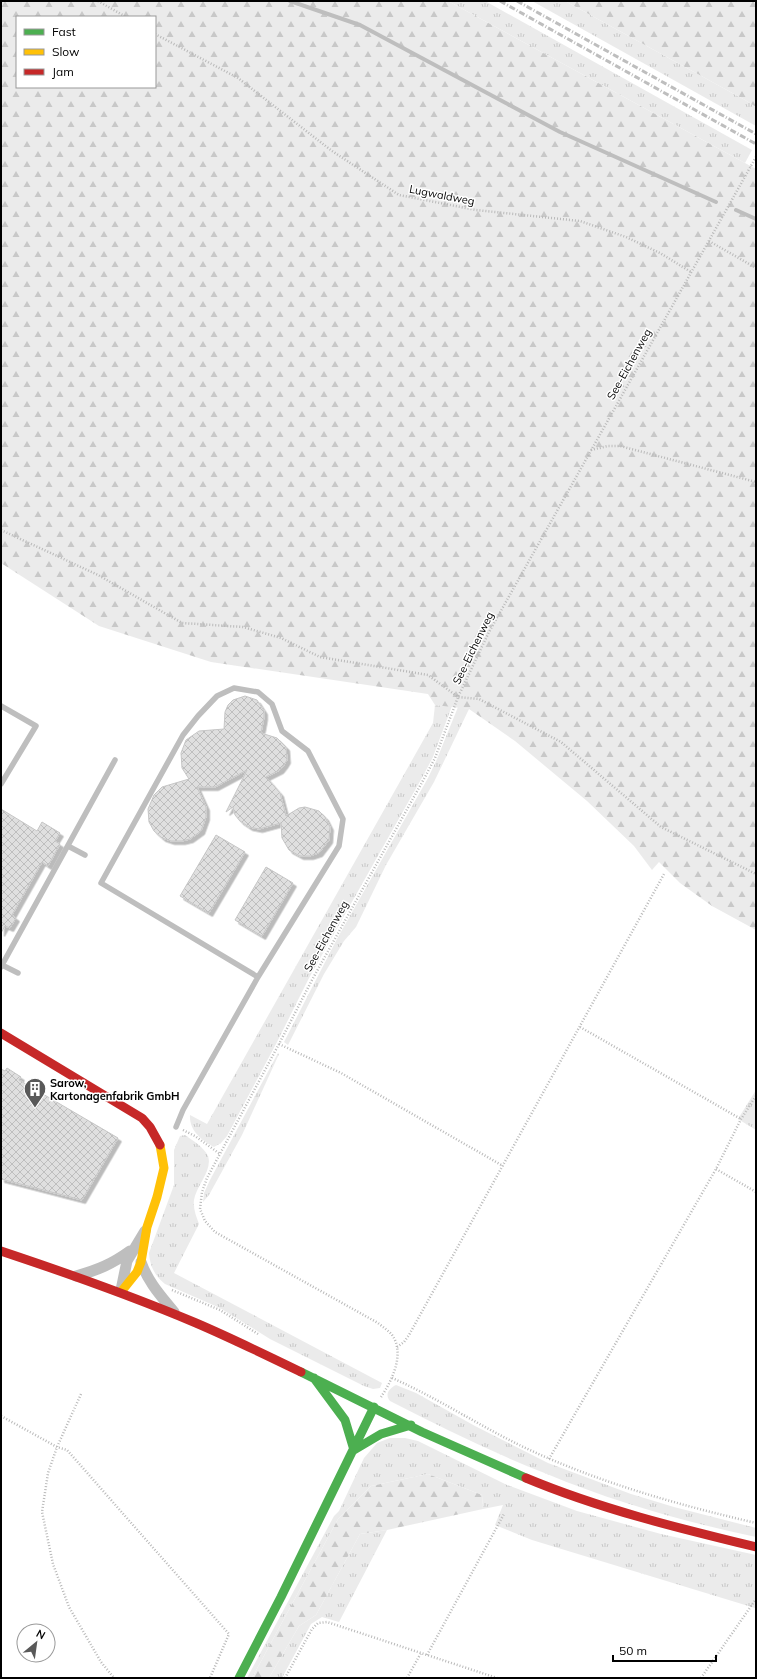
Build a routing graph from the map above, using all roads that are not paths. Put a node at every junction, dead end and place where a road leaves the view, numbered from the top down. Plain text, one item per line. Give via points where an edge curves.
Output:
1 (1, 706) edge
2 (115, 760) dead end
3 (1, 784) edge
4 (68, 846) junction
5 (85, 855) dead end
6 (2, 966) edge
7 (18, 974) dead end
8 (258, 977) junction
9 (1, 1033) edge
10 (176, 1127) road end
11 (147, 1227) junction
12 (132, 1250) junction
13 (1, 1251) edge
14 (141, 1262) junction
15 (76, 1276) junction
16 (120, 1292) junction
17 (176, 1314) junction
18 (314, 1378) junction
19 (374, 1407) junction
20 (411, 1425) junction
21 (354, 1450) junction
22 (756, 1547) edge
23 (239, 1678) edge

1 - 3 lane via 36,726
2 - 4 lane
4 - 5 lane
4 - 6 lane
6 - 7 lane
8 - 8 lane via 101,883 183,735 216,696 234,688 258,692 272,704 282,731 308,751 343,819 339,846
8 - 10 lane via 183,1110
9 - 11 main road via 121,1104 146,1122 160,1145 164,1168
11 - 12 street
11 - 14 main road
12 - 15 street via 99,1270
12 - 16 street
13 - 15 main road
14 - 16 main road via 137,1272
14 - 17 street via 153,1287
15 - 16 main road
16 - 17 main road
17 - 18 main road
18 - 19 main road
18 - 21 main road via 345,1420
19 - 20 main road
19 - 21 main road
20 - 21 main road via 381,1434
20 - 22 main road via 507,1471 577,1498 636,1517
21 - 23 main road

